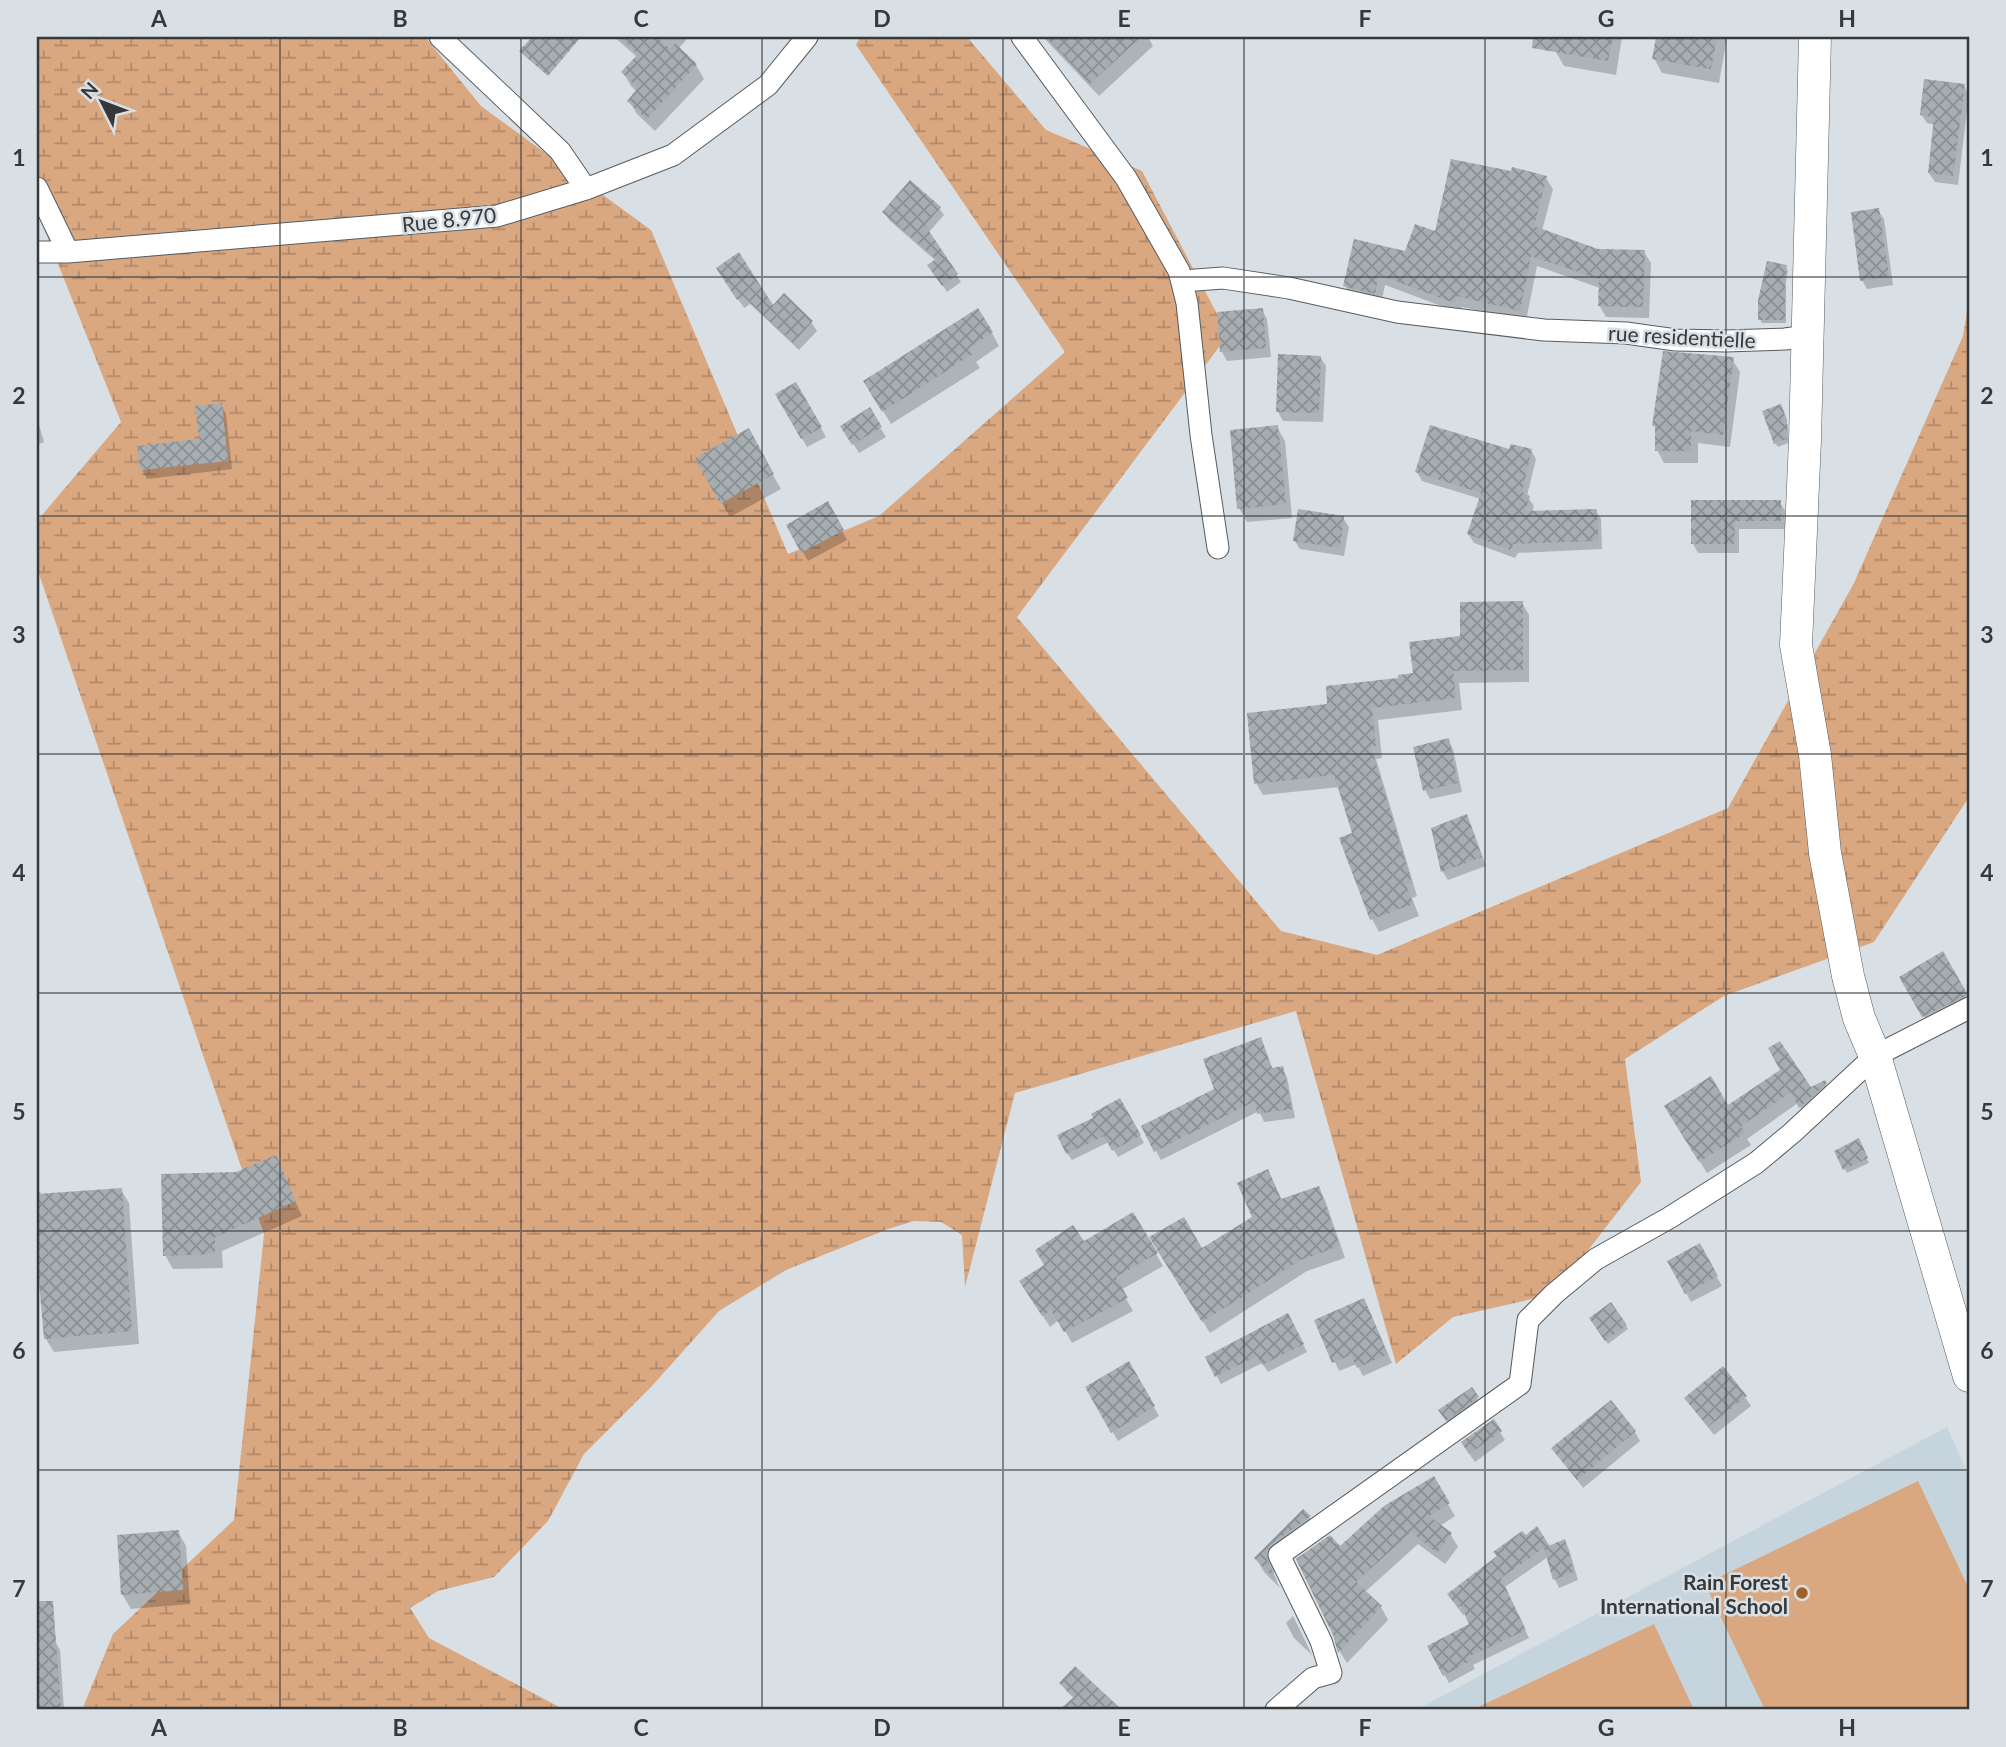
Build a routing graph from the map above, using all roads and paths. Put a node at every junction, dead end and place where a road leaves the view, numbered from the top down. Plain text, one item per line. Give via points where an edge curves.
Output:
1 (440, 37) edge
2 (807, 37) edge
3 (1021, 37) edge
4 (1815, 37) edge
5 (37, 188) edge
6 (586, 189) junction
7 (37, 252) edge
8 (68, 252) junction
9 (1182, 281) junction
10 (1808, 336) junction
11 (1218, 548) dead end
12 (1969, 1008) edge
13 (1875, 1056) junction
14 (1969, 1376) edge
15 (1276, 1710) edge

1 - 6 street via 560,150
2 - 6 street, Rue 8.970 via 768,85 673,155
3 - 9 street via 1126,178
4 - 10 street
5 - 8 street
6 - 8 street, Rue 8.970 via 497,216
7 - 8 street, Rue 8.970
9 - 10 street, rue residentielle via 1223,278 1397,312 1544,330 1676,340
9 - 11 street
10 - 13 street via 1796,645 1815,755 1825,853 1848,976
12 - 13 street
13 - 14 street
13 - 15 street via 1756,1163 1597,1259 1554,1294 1528,1320 1520,1384 1279,1555 1331,1673 1313,1678

